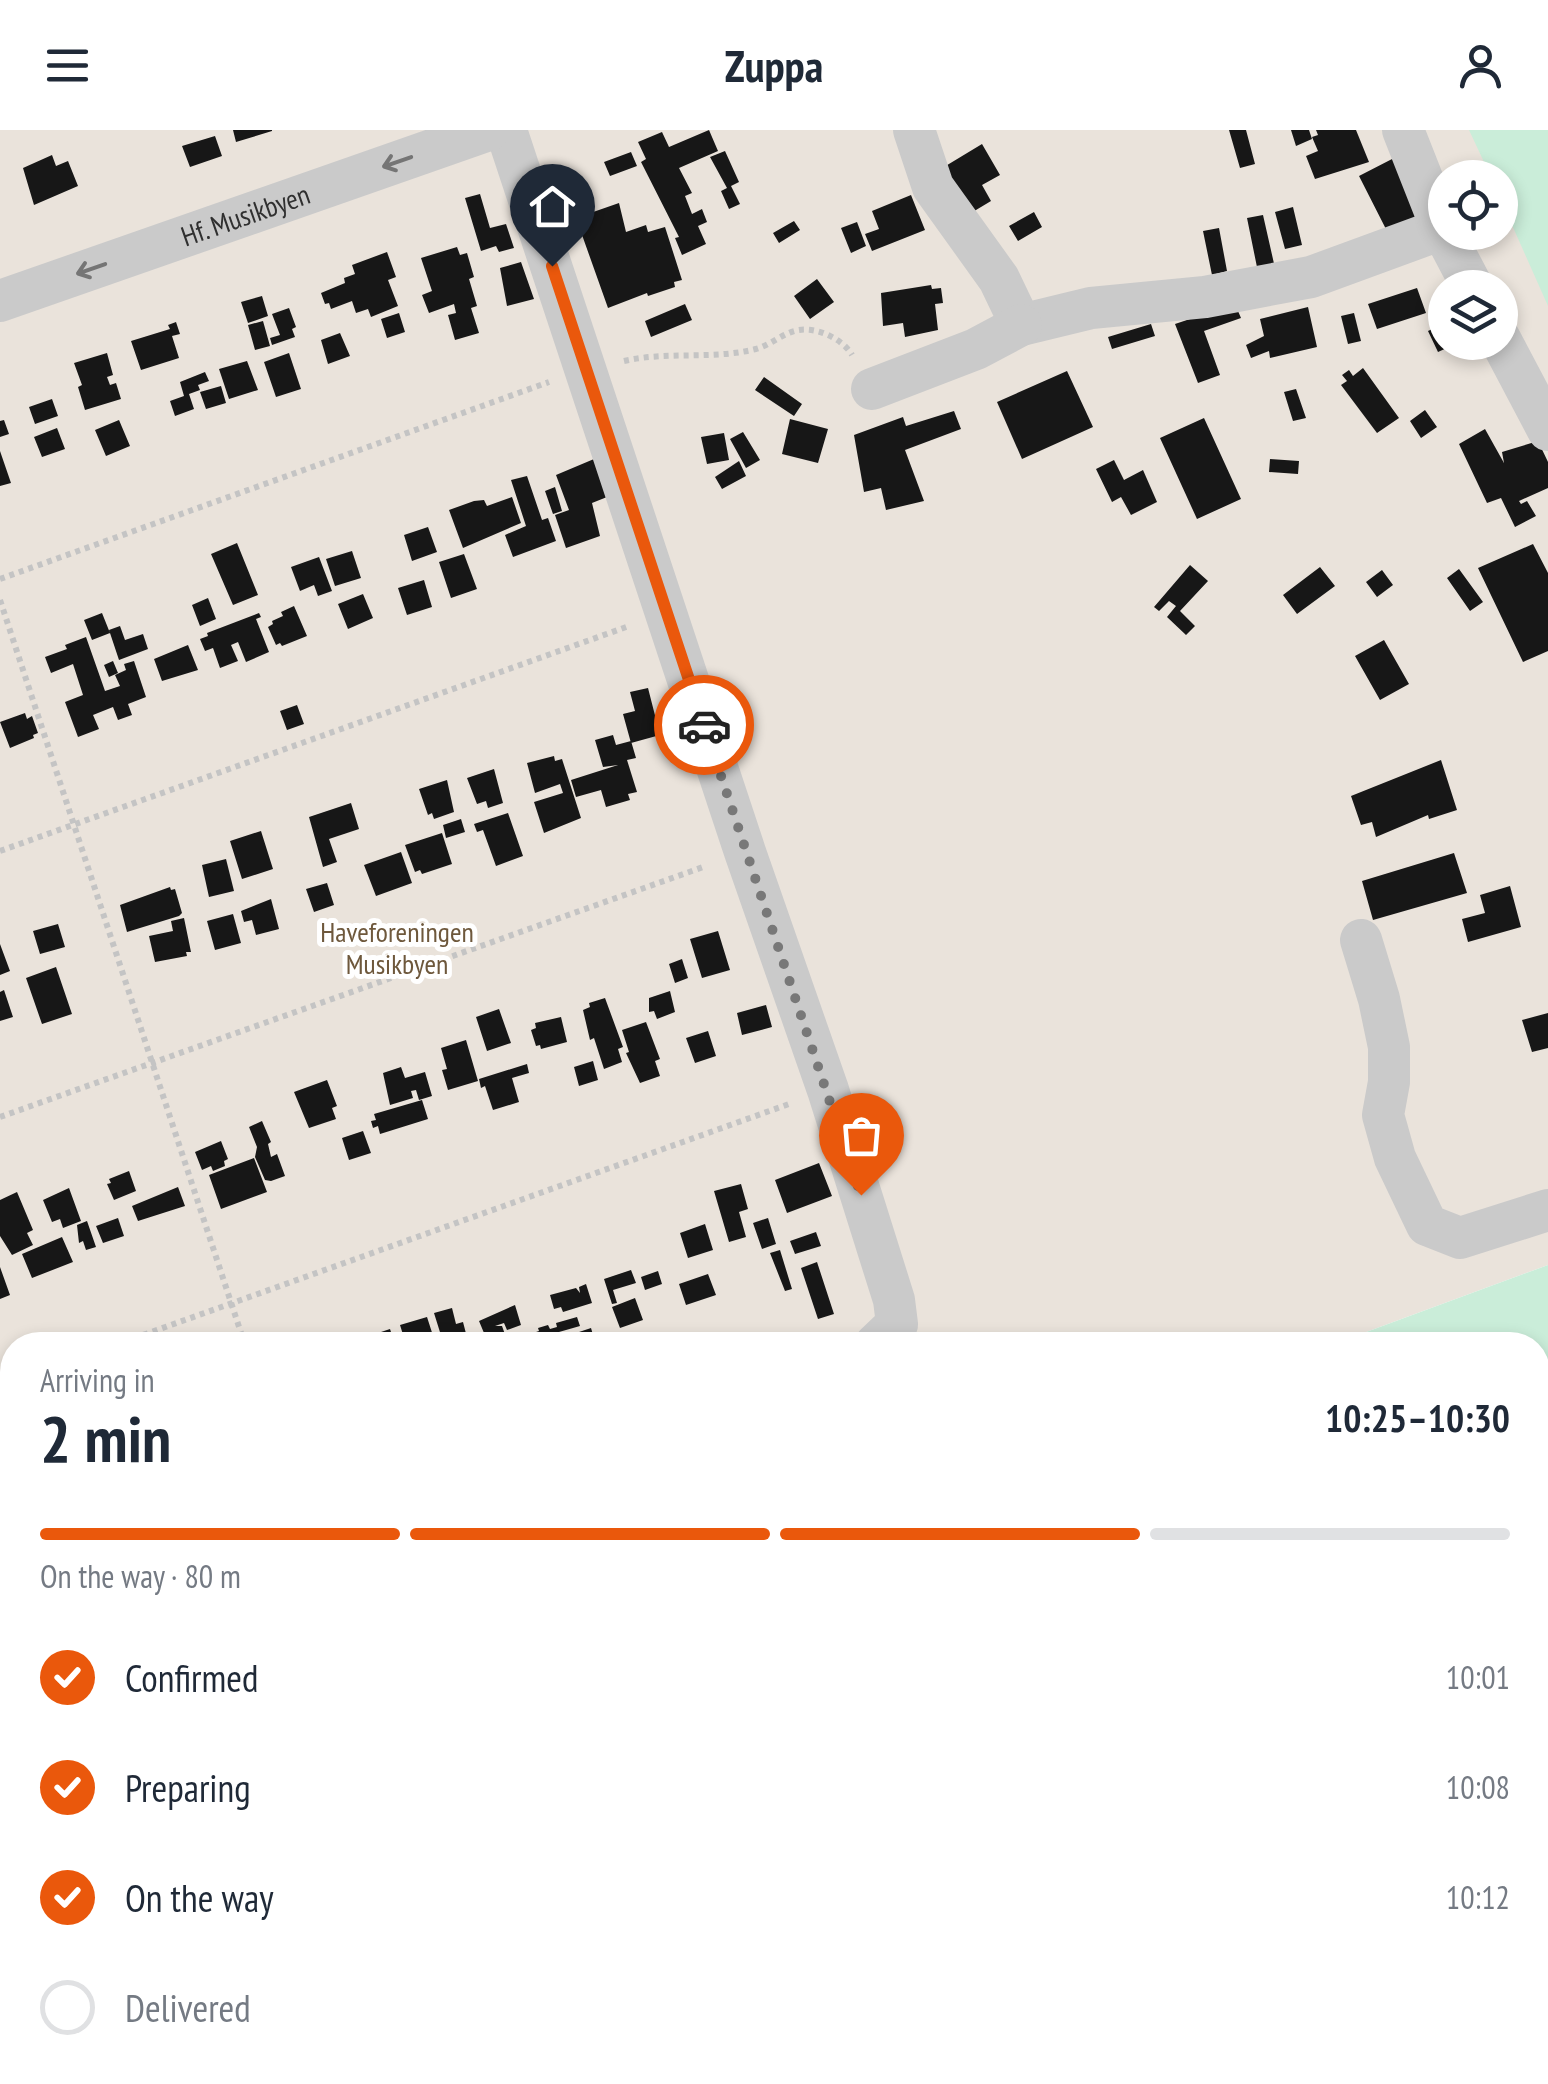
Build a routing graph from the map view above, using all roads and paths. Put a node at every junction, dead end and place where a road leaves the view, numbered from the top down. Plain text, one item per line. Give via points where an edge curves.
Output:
1 (490, 130) edge
2 (506, 130) edge
3 (914, 130) edge
4 (1403, 130) edge
5 (1428, 193) edge
6 (1428, 234) edge
7 (0, 301) edge
8 (1022, 325) junction
9 (1511, 360) edge
10 (586, 369) junction
11 (872, 389) joint
12 (1548, 430) edge
13 (0, 579) edge
14 (0, 600) edge
15 (668, 612) junction
16 (74, 824) junction
17 (0, 851) edge
18 (745, 852) junction
19 (1361, 940) dead end
20 (152, 1063) junction
21 (828, 1090) junction
22 (0, 1117) edge
23 (1548, 1210) edge
24 (232, 1303) junction
25 (151, 1332) edge
26 (241, 1332) edge
27 (889, 1332) edge

1 -> 7 street, Hf. Musikbyen
2 - 10 street
3 - 8 street via 933,187 999,279
4 - 5 street
6 - 8 street via 1312,277 1205,297 1090,308
8 - 11 street
9 - 12 street
10 - 11 path via 759,349 797,330 819,331 848,347
10 - 13 path
10 - 15 street
14 - 16 path
15 - 16 path
15 - 18 street
16 - 17 path
16 - 20 path
18 - 20 path
18 - 21 street
19 - 23 street via 1389,1047 1383,1115 1394,1158 1427,1226 1460,1238
20 - 22 path
20 - 24 path
21 - 24 path
21 - 27 street via 894,1300 898,1324
24 - 25 path
24 - 26 path

